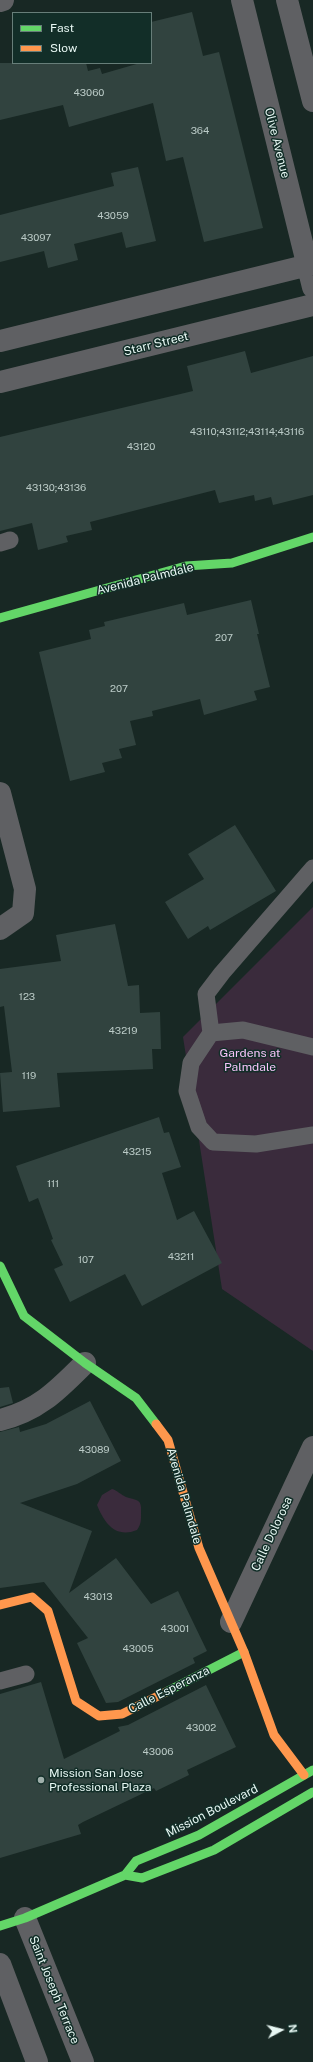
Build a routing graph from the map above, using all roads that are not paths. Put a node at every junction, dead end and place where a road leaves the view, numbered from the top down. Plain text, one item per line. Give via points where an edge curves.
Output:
1 (3, 0) edge
2 (242, 0) edge
3 (287, 0) edge
4 (0, 1) edge
5 (313, 101) edge
6 (310, 265) edge
7 (313, 287) edge
8 (313, 305) edge
9 (0, 341) edge
10 (0, 382) edge
11 (313, 536) edge
12 (0, 618) edge
13 (0, 796) edge
14 (313, 868) edge
15 (0, 929) edge
16 (211, 1033) junction
17 (313, 1047) edge
18 (313, 1135) edge
19 (0, 1266) edge
20 (85, 1363) junction
21 (0, 1420) edge
22 (313, 1447) edge
23 (0, 1605) edge
24 (230, 1622) junction
25 (244, 1652) junction
26 (26, 1674) dead end
27 (0, 1681) edge
28 (313, 1770) edge
29 (304, 1775) junction
30 (313, 1792) edge
31 (125, 1875) junction
32 (25, 1918) junction
33 (0, 1926) edge
34 (0, 1964) edge
35 (37, 2062) edge
36 (83, 2062) edge

1 - 4 street
2 - 6 street, Olive Avenue
3 - 5 street
6 - 7 street, Olive Avenue
6 - 9 street
8 - 10 street, Starr Street
11 - 12 street, Avenida Palmdale via 232,563 186,566
13 - 15 street via 26,889 23,913
14 - 16 lane via 206,994
16 - 17 lane via 242,1030
16 - 18 lane via 191,1063 187,1091 199,1127 208,1137 213,1142 256,1144
19 - 20 street, Avenida Palmdale via 24,1316
20 - 21 street via 51,1396 18,1416
20 - 24 street, Avenida Palmdale via 136,1398 168,1440 199,1548
22 - 24 street, Calle Dolorosa
23 - 25 street, Calle Esperanza via 32,1597 48,1611 76,1701 98,1716 122,1714
24 - 25 street, Avenida Palmdale
25 - 29 street, Avenida Palmdale via 274,1735
26 - 27 lane
28 - 29 street, Mission Boulevard
29 - 31 street, Mission Boulevard via 199,1835 136,1861
30 - 31 street, Mission Boulevard via 214,1850 142,1878
31 - 32 street, Mission Boulevard
32 - 33 street, Mission Boulevard
32 - 36 street, Saint Joseph Terrace
34 - 35 street

